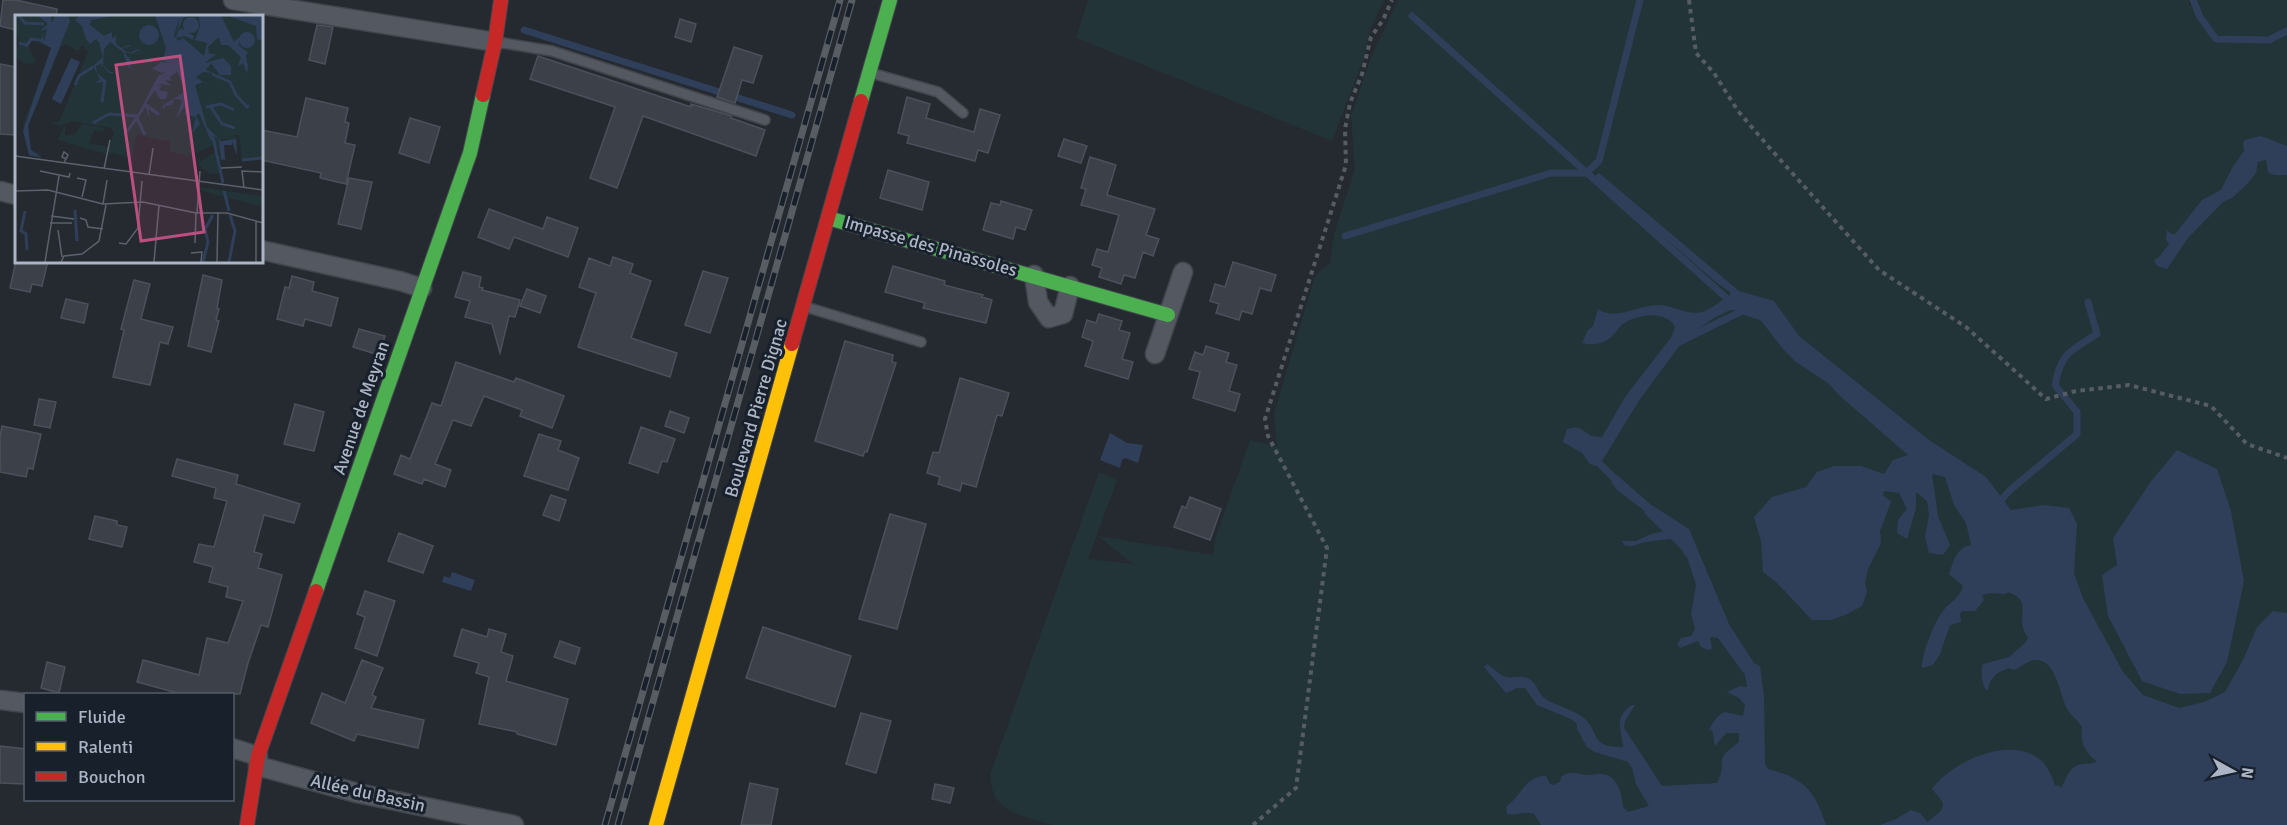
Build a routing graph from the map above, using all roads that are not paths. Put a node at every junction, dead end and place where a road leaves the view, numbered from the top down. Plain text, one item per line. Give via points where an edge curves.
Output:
1 (233, 0) edge
2 (501, 0) edge
3 (890, 0) edge
4 (495, 42) junction
5 (870, 73) junction
6 (963, 113) dead end
7 (765, 120) dead end
8 (0, 191) edge
9 (15, 195) edge
10 (828, 218) junction
11 (262, 250) edge
12 (1183, 272) dead end
13 (1034, 275) junction
14 (1070, 286) junction
15 (422, 288) junction
16 (803, 306) junction
17 (1168, 315) junction
18 (921, 342) dead end
19 (1155, 354) dead end
20 (0, 700) edge
21 (24, 703) edge
22 (234, 749) edge
23 (258, 761) junction
24 (247, 825) edge
25 (514, 825) edge
26 (656, 825) edge

1 - 4 street
2 - 4 street, Avenue de Meyran
3 - 5 street, Boulevard Pierre Dignac
4 - 7 lane via 552,51
4 - 15 street, Avenue de Meyran via 470,153
5 - 6 lane via 938,92
5 - 10 street, Boulevard Pierre Dignac
8 - 9 street
10 - 13 street, Impasse des Pinassoles
10 - 16 street, Boulevard Pierre Dignac
11 - 15 street
12 - 17 street
13 - 14 street, Impasse des Pinassoles
13 - 14 street, Impasse des Pinassoles via 1038,302 1049,318 1063,314
14 - 17 street, Impasse des Pinassoles
15 - 23 street, Avenue de Meyran
16 - 18 lane
16 - 26 street, Boulevard Pierre Dignac
17 - 19 street
20 - 21 street
22 - 23 street, Allée du Bassin
23 - 24 street, Avenue de Meyran
23 - 25 street, Allée du Bassin via 357,793

